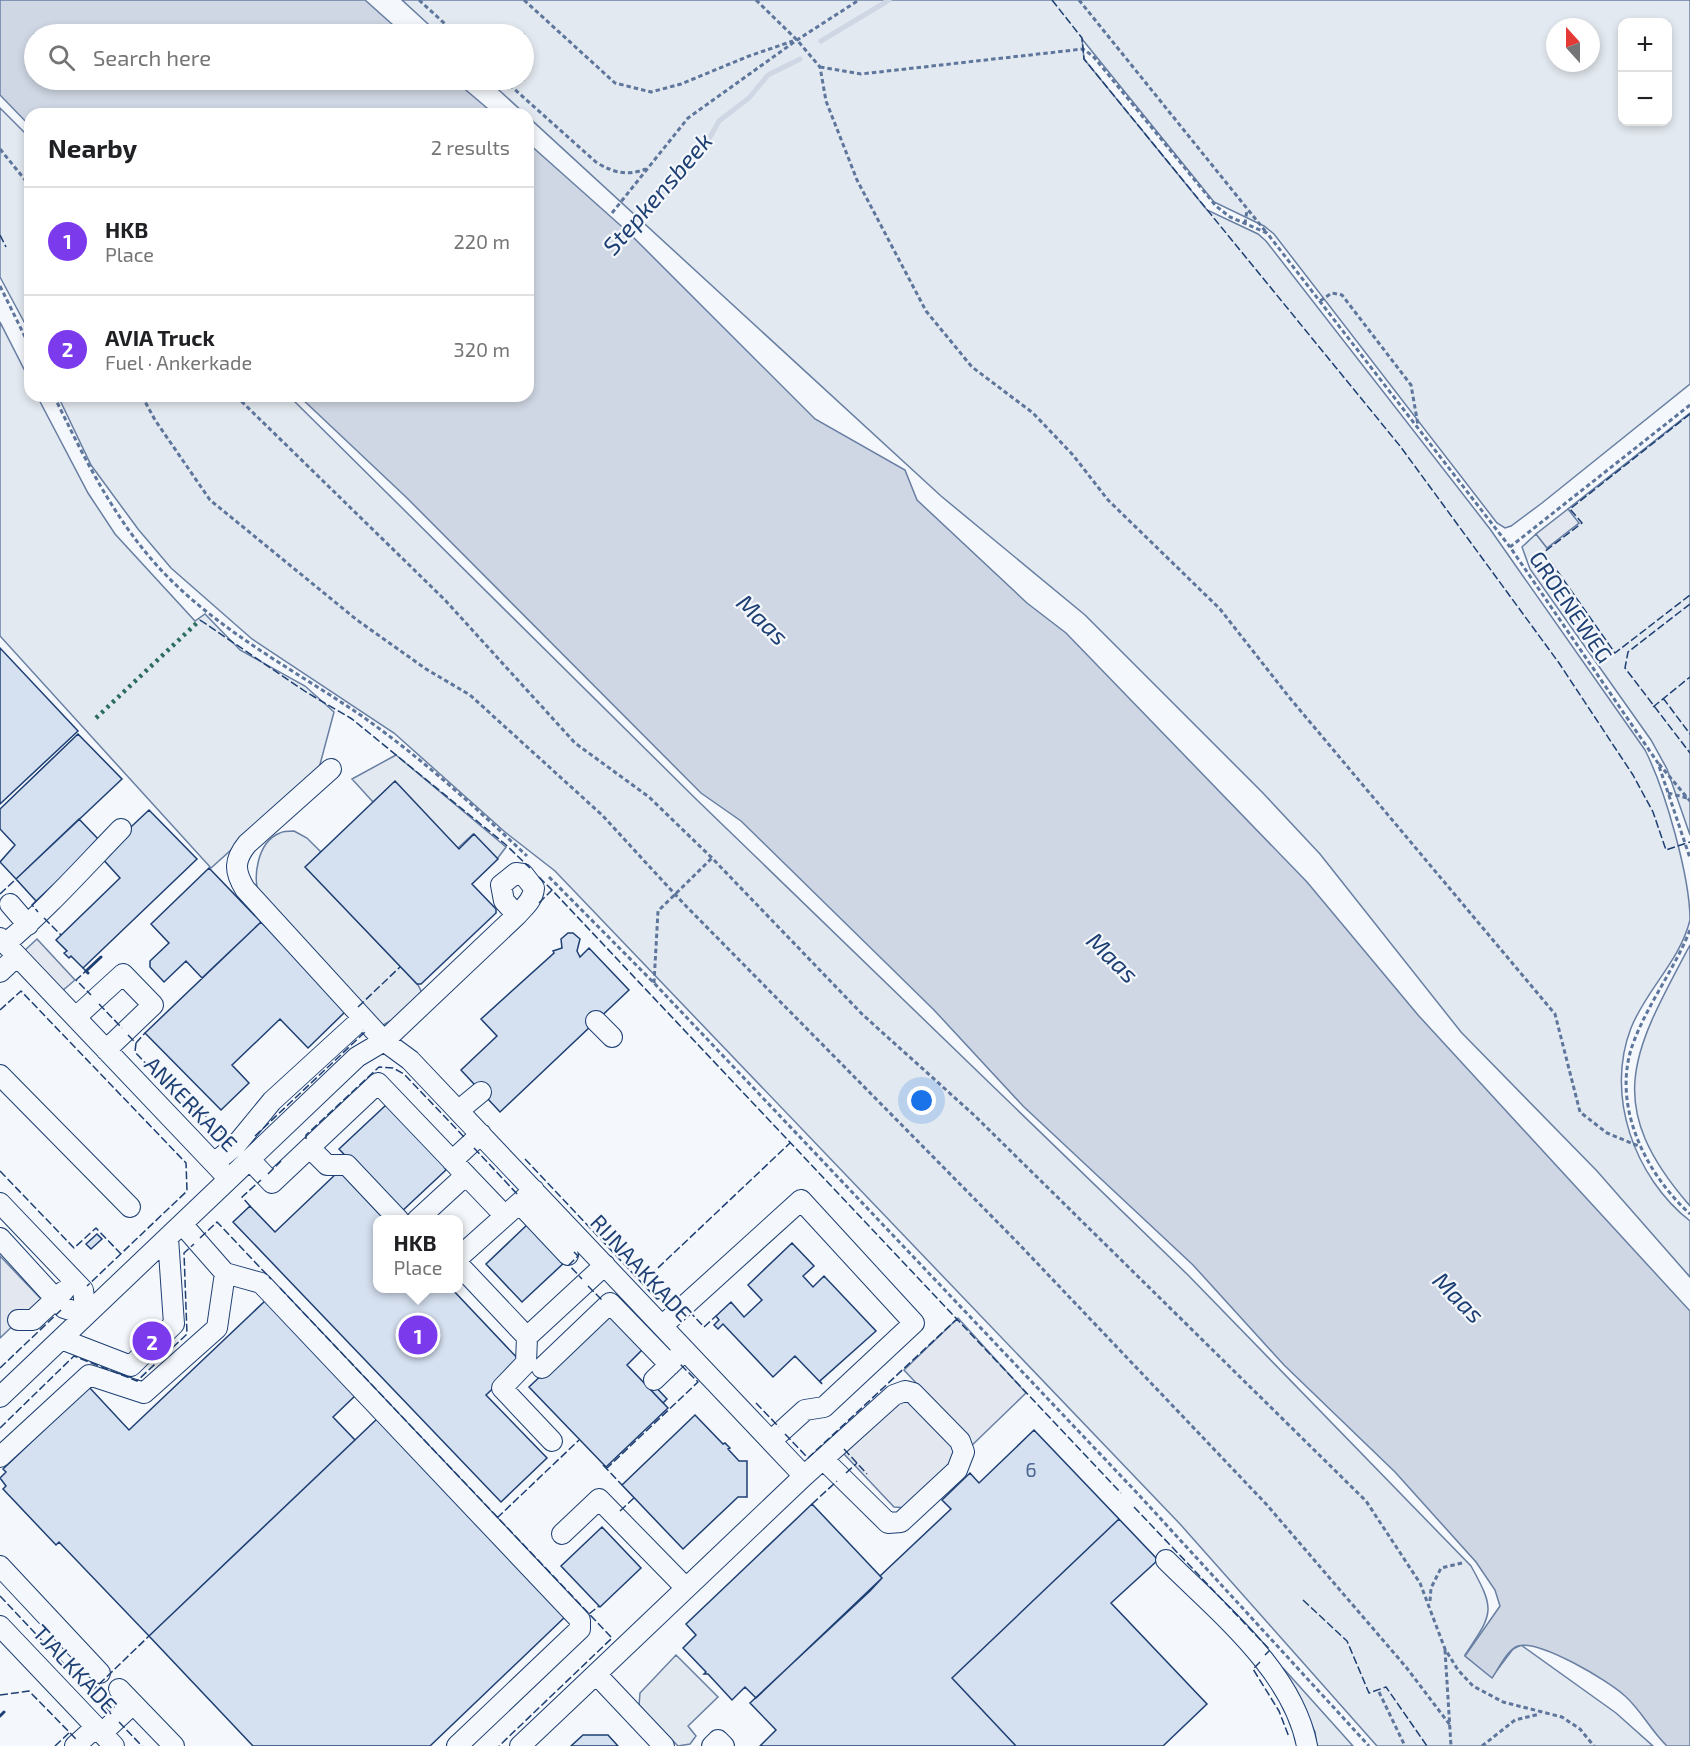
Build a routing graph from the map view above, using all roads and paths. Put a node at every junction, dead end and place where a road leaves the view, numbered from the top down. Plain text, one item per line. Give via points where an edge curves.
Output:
1 (419, 0) edge
2 (524, 0) edge
3 (756, 0) edge
4 (859, 0) edge
5 (1079, 0) edge
6 (445, 24) edge
7 (797, 40) junction
8 (820, 67) junction
9 (515, 90) edge
10 (0, 149) edge
11 (647, 169) junction
12 (24, 179) edge
13 (1247, 210) junction
14 (612, 213) dead end
15 (1245, 224) junction
16 (1267, 234) junction
17 (0, 286) edge
18 (1320, 301) junction
19 (24, 335) edge
20 (57, 402) edge
21 (145, 402) edge
22 (242, 402) edge
23 (1690, 405) edge
24 (1418, 427) junction
25 (1510, 547) junction
26 (1658, 763) junction
27 (331, 769) dead end
28 (1668, 794) junction
29 (1689, 800) edge
30 (121, 829) dead end
31 (712, 858) junction
32 (1690, 858) edge
33 (533, 861) dead end
34 (542, 870) dead end
35 (675, 894) junction
36 (10, 904) dead end
37 (517, 915) dead end
38 (28, 925) junction
39 (1690, 931) edge
40 (7, 946) edge
41 (0, 972) edge
42 (654, 982) junction
43 (75, 1017) junction
44 (596, 1021) dead end
45 (354, 1026) dead end
46 (612, 1037) dead end
47 (384, 1041) junction
48 (106, 1050) junction
49 (0, 1075) edge
50 (481, 1092) dead end
51 (459, 1111) junction
52 (481, 1134) junction
53 (1641, 1147) junction
54 (310, 1148) junction
55 (250, 1160) junction
56 (214, 1163) junction
57 (459, 1168) junction
58 (229, 1179) junction
59 (0, 1203) edge
60 (520, 1203) junction
61 (130, 1207) dead end
62 (1690, 1214) edge
63 (394, 1215) edge
64 (421, 1215) edge
65 (182, 1224) junction
66 (0, 1238) edge
67 (168, 1238) junction
68 (463, 1254) edge
69 (568, 1255) dead end
70 (604, 1265) junction
71 (463, 1268) edge
72 (225, 1273) junction
73 (75, 1282) junction
74 (56, 1299) junction
75 (86, 1315) junction
76 (18, 1320) dead end
77 (662, 1326) junction
78 (527, 1337) junction
79 (61, 1339) junction
80 (685, 1350) junction
81 (670, 1365) junction
82 (542, 1368) dead end
83 (654, 1380) dead end
84 (0, 1397) edge
85 (772, 1440) junction
86 (552, 1441) dead end
87 (0, 1457) edge
88 (823, 1459) junction
89 (804, 1476) junction
90 (561, 1534) dead end
91 (1166, 1560) dead end
92 (1462, 1563) dead end
93 (0, 1566) edge
94 (686, 1588) junction
95 (1430, 1603) junction
96 (0, 1626) edge
97 (1445, 1649) junction
98 (100, 1673) dead end
99 (596, 1674) junction
100 (119, 1689) dead end
101 (1379, 1692) dead end
102 (133, 1704) junction
103 (1541, 1713) junction
104 (1450, 1725) junction
105 (104, 1735) edge
106 (1305, 1739) edge
107 (529, 1743) edge
108 (75, 1746) edge
109 (174, 1746) edge
110 (457, 1746) edge
111 (664, 1746) edge
112 (712, 1746) edge
113 (724, 1746) edge
114 (1290, 1746) edge
115 (1369, 1746) edge
116 (1405, 1746) edge
117 (1451, 1746) edge
118 (1482, 1746) edge
119 (1594, 1746) edge

1 - 6 path
2 - 7 path via 615,83 651,92
3 - 7 path
4 - 7 path
5 - 13 path
7 - 8 path
7 - 11 path via 688,118
8 - 15 path via 861,74 1083,49 1093,56 1216,206
8 - 53 path via 826,101 857,180 926,311 972,367 1032,413 1073,455 1108,500 1220,609 1555,1014 1580,1112 1607,1133
9 - 11 path via 597,163 630,175
10 - 12 path
11 - 14 path
13 - 15 path
13 - 16 path
15 - 16 path
16 - 18 path
17 - 19 path
18 - 24 path
18 - 24 path via 1332,293 1342,295 1411,385
20 - 33 path via 108,500 144,551 189,596 267,656 398,744 472,804
21 - 35 path via 210,500 357,620 470,695 602,816
22 - 31 path via 445,600 575,743 649,797
23 - 25 path, GROENEWEG
24 - 25 path
25 - 26 path, GROENEWEG
26 - 28 path, GROENEWEG
26 - 29 path
27 - 47 street, RIJNAAKKADE via 247,844 237,856 238,877
28 - 29 path
28 - 32 path, GROENEWEG
30 - 38 street
31 - 35 path
31 - 95 path via 863,1015 1007,1147 1366,1501
34 - 42 path
35 - 42 path via 658,911
35 - 104 path via 1017,1242 1266,1505 1406,1667
36 - 38 street
37 - 47 street
38 - 40 street
39 - 53 path via 1634,1041 1627,1066 1630,1122
40 - 41 street
40 - 43 street, ANKERKADE
42 - 115 path via 1138,1494
43 - 48 street, ANKERKADE
43 - 48 street via 123,974 153,1005
44 - 46 street
45 - 56 street via 273,1101 235,1146
47 - 51 street, RIJNAAKKADE via 410,1060
47 - 55 street via 357,1058
48 - 56 street, ANKERKADE
49 - 61 street
50 - 51 street
51 - 52 street, RIJNAAKKADE
52 - 57 street
52 - 60 street, RIJNAAKKADE
53 - 62 path via 1661,1181
54 - 55 street via 272,1183
54 - 57 street via 378,1083
54 - 63 street via 327,1165 347,1165
55 - 58 street
56 - 58 street, ANKERKADE
57 - 60 street
57 - 64 street
58 - 65 street, ANKERKADE
59 - 73 street
60 - 68 street
60 - 69 street
60 - 70 street, RIJNAAKKADE
65 - 67 street, ANKERKADE
65 - 72 street
66 - 74 street
67 - 75 street, ANKERKADE
67 - 79 street via 174,1324 131,1366
70 - 77 street, RIJNAAKKADE
70 - 78 street
71 - 78 street
72 - 87 street via 217,1328 144,1393 89,1375
72 - 110 street via 261,1283 580,1620 580,1629
73 - 74 street
73 - 75 street via 83,1290
74 - 75 street via 64,1308
74 - 76 street via 33,1320
75 - 79 street, ANKERKADE
77 - 80 street, RIJNAAKKADE
77 - 85 street via 801,1200 914,1323 824,1407 805,1410
78 - 86 street via 526,1363 502,1388
79 - 84 street, ANKERKADE
80 - 81 street
80 - 85 street, RIJNAAKKADE
81 - 82 street via 610,1303
81 - 83 street
85 - 89 street, RIJNAAKKADE
88 - 88 street via 894,1395 905,1391 913,1393 960,1441 964,1452 957,1470 921,1504 901,1521 888,1523
88 - 89 street
89 - 94 street
90 - 94 street via 599,1499
91 - 106 street via 1263,1658 1281,1684
92 - 95 path via 1442,1568 1431,1588
93 - 98 street
94 - 99 street
95 - 97 path
96 - 105 street, TJALKKADE
97 - 103 path via 1473,1686 1503,1702
97 - 104 path
99 - 107 street
99 - 111 street
100 - 102 street
101 - 116 path
102 - 105 street
102 - 109 street
103 - 118 path via 1515,1720
103 - 119 path via 1562,1717 1580,1729
104 - 117 path
105 - 108 street
106 - 114 street
112 - 113 street via 718,1740

